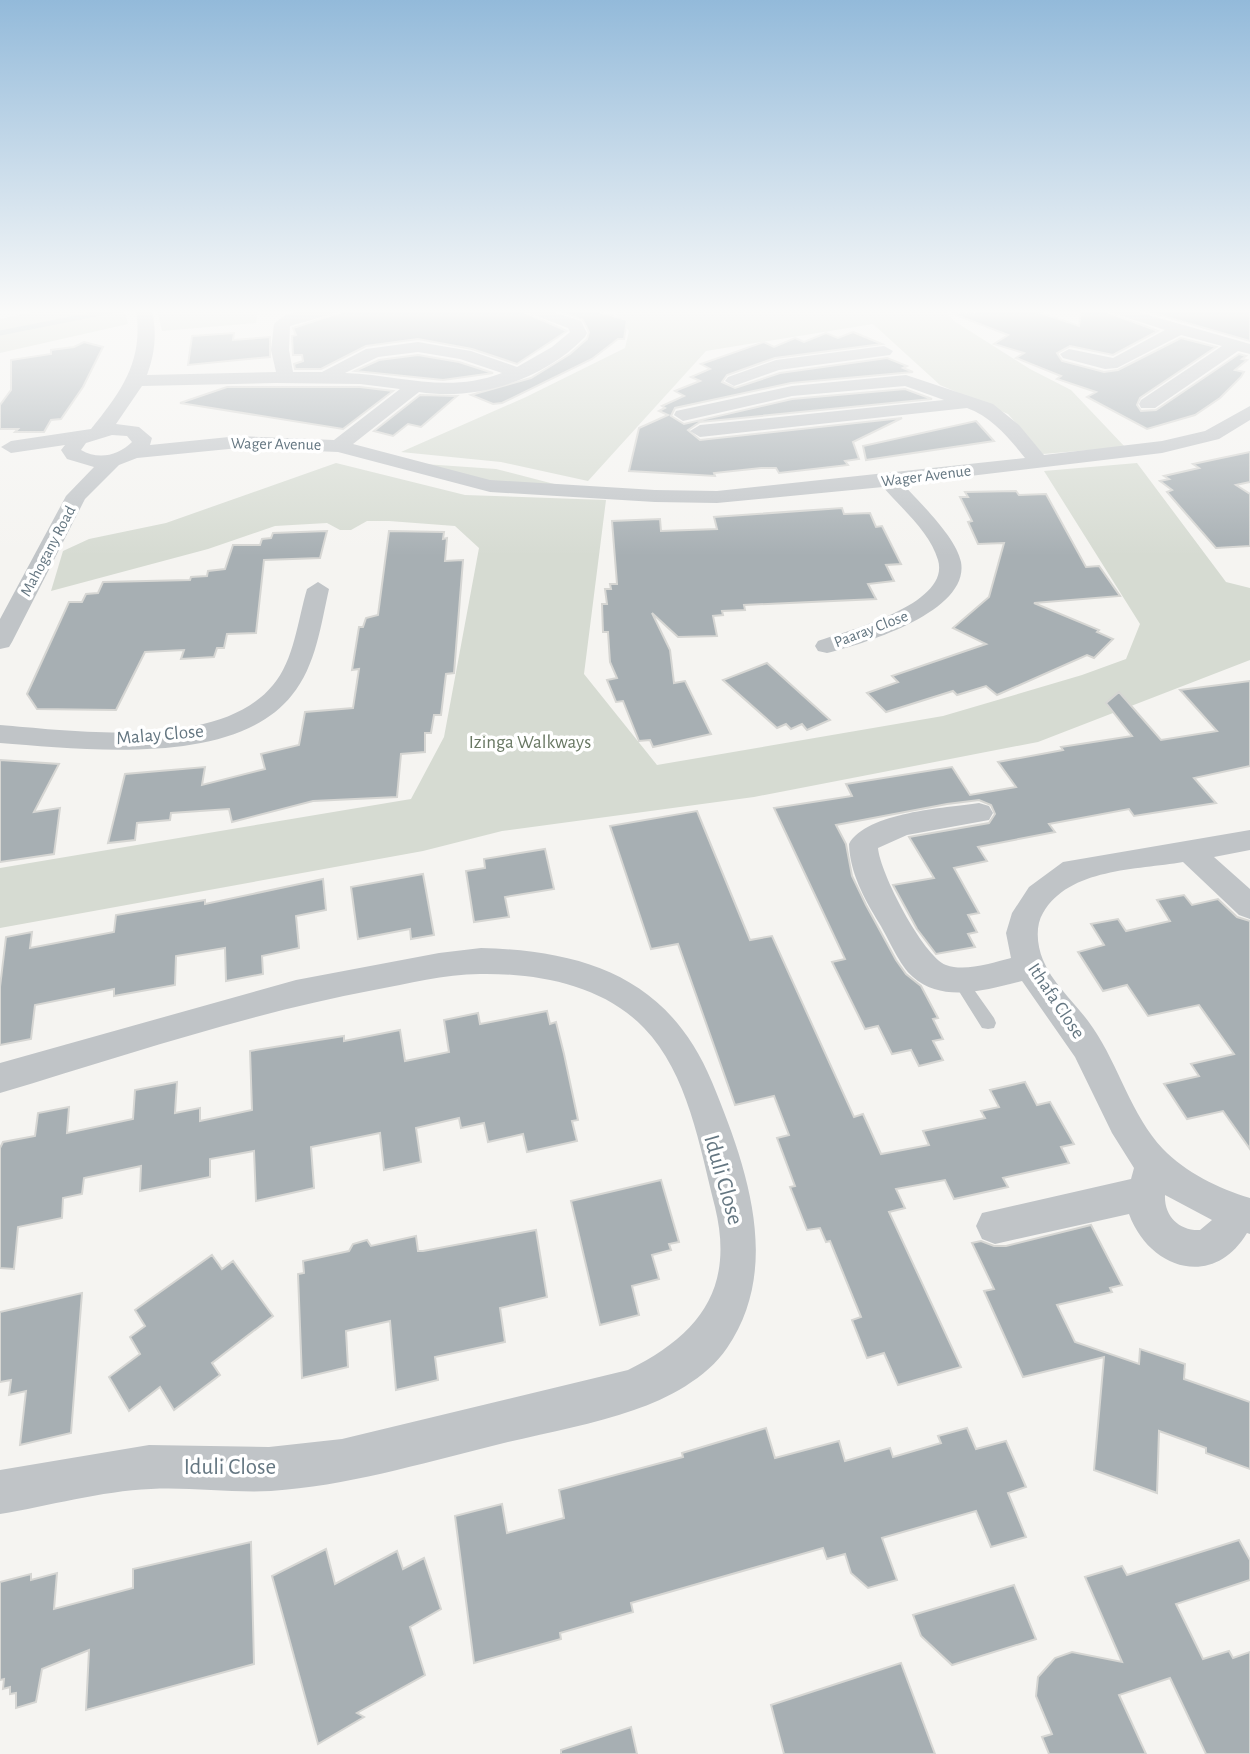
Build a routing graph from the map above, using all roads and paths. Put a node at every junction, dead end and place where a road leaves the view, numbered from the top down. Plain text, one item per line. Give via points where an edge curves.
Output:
1 (130, 392) edge
2 (408, 392) edge
3 (789, 392) edge
4 (794, 392) edge
5 (941, 392) edge
6 (1169, 392) edge
7 (971, 402) junction
8 (1148, 404) dead end
9 (122, 407) junction
10 (1250, 412) edge
11 (844, 415) junction
12 (93, 433) junction
13 (134, 440) junction
14 (338, 446) junction
15 (6, 447) edge
16 (76, 456) junction
17 (113, 460) junction
18 (1040, 463) junction
19 (888, 480) junction
20 (76, 496) junction
21 (318, 589) dead end
22 (0, 642) edge
23 (827, 646) dead end
24 (0, 734) edge
25 (979, 813) dead end
26 (1250, 840) edge
27 (1192, 852) junction
28 (1250, 907) edge
29 (1029, 967) junction
30 (960, 981) junction
31 (988, 1023) dead end
32 (0, 1078) edge
33 (1149, 1178) junction
34 (1243, 1214) edge
35 (995, 1226) dead end
36 (0, 1492) edge

1 - 9 street
2 - 14 street
3 - 11 street via 688,423
4 - 11 street
5 - 7 street
6 - 8 street
7 - 11 street
7 - 18 street via 1000,418
9 - 12 street
9 - 13 street
10 - 18 street, Wager Avenue via 1226,428 1187,443
12 - 13 street
12 - 15 street
12 - 16 street via 73,445
13 - 14 street, Wager Avenue
13 - 17 street
14 - 19 street, Wager Avenue via 490,486 726,496
15 - 16 street
16 - 17 street
16 - 20 street, Mahogany Road
17 - 20 street, Mahogany Road
18 - 19 street, Wager Avenue
19 - 23 street, Paaray Close via 949,559 949,579 941,593 907,616
20 - 22 street, Mahogany Road
21 - 24 street, Malay Close via 299,659 282,692 250,719 187,736 107,740
25 - 30 street via 914,823 874,835 863,844 862,854 876,887 924,968 936,977
26 - 27 street, Ithafa Close
27 - 28 street
27 - 29 street, Ithafa Close via 1073,870 1059,877 1030,906 1022,930
29 - 30 street
29 - 33 street, Ithafa Close via 1086,1045 1137,1142
30 - 31 lane
32 - 36 street, Iduli Close via 326,985 478,961 547,966 580,973 608,987 672,1037 691,1074 729,1187 739,1232 738,1277 702,1347 674,1369 634,1390 342,1461 269,1469 149,1467
33 - 34 street, Ithafa Close via 1182,1184
33 - 34 street via 1146,1211 1154,1226 1187,1249 1208,1248
33 - 35 street

